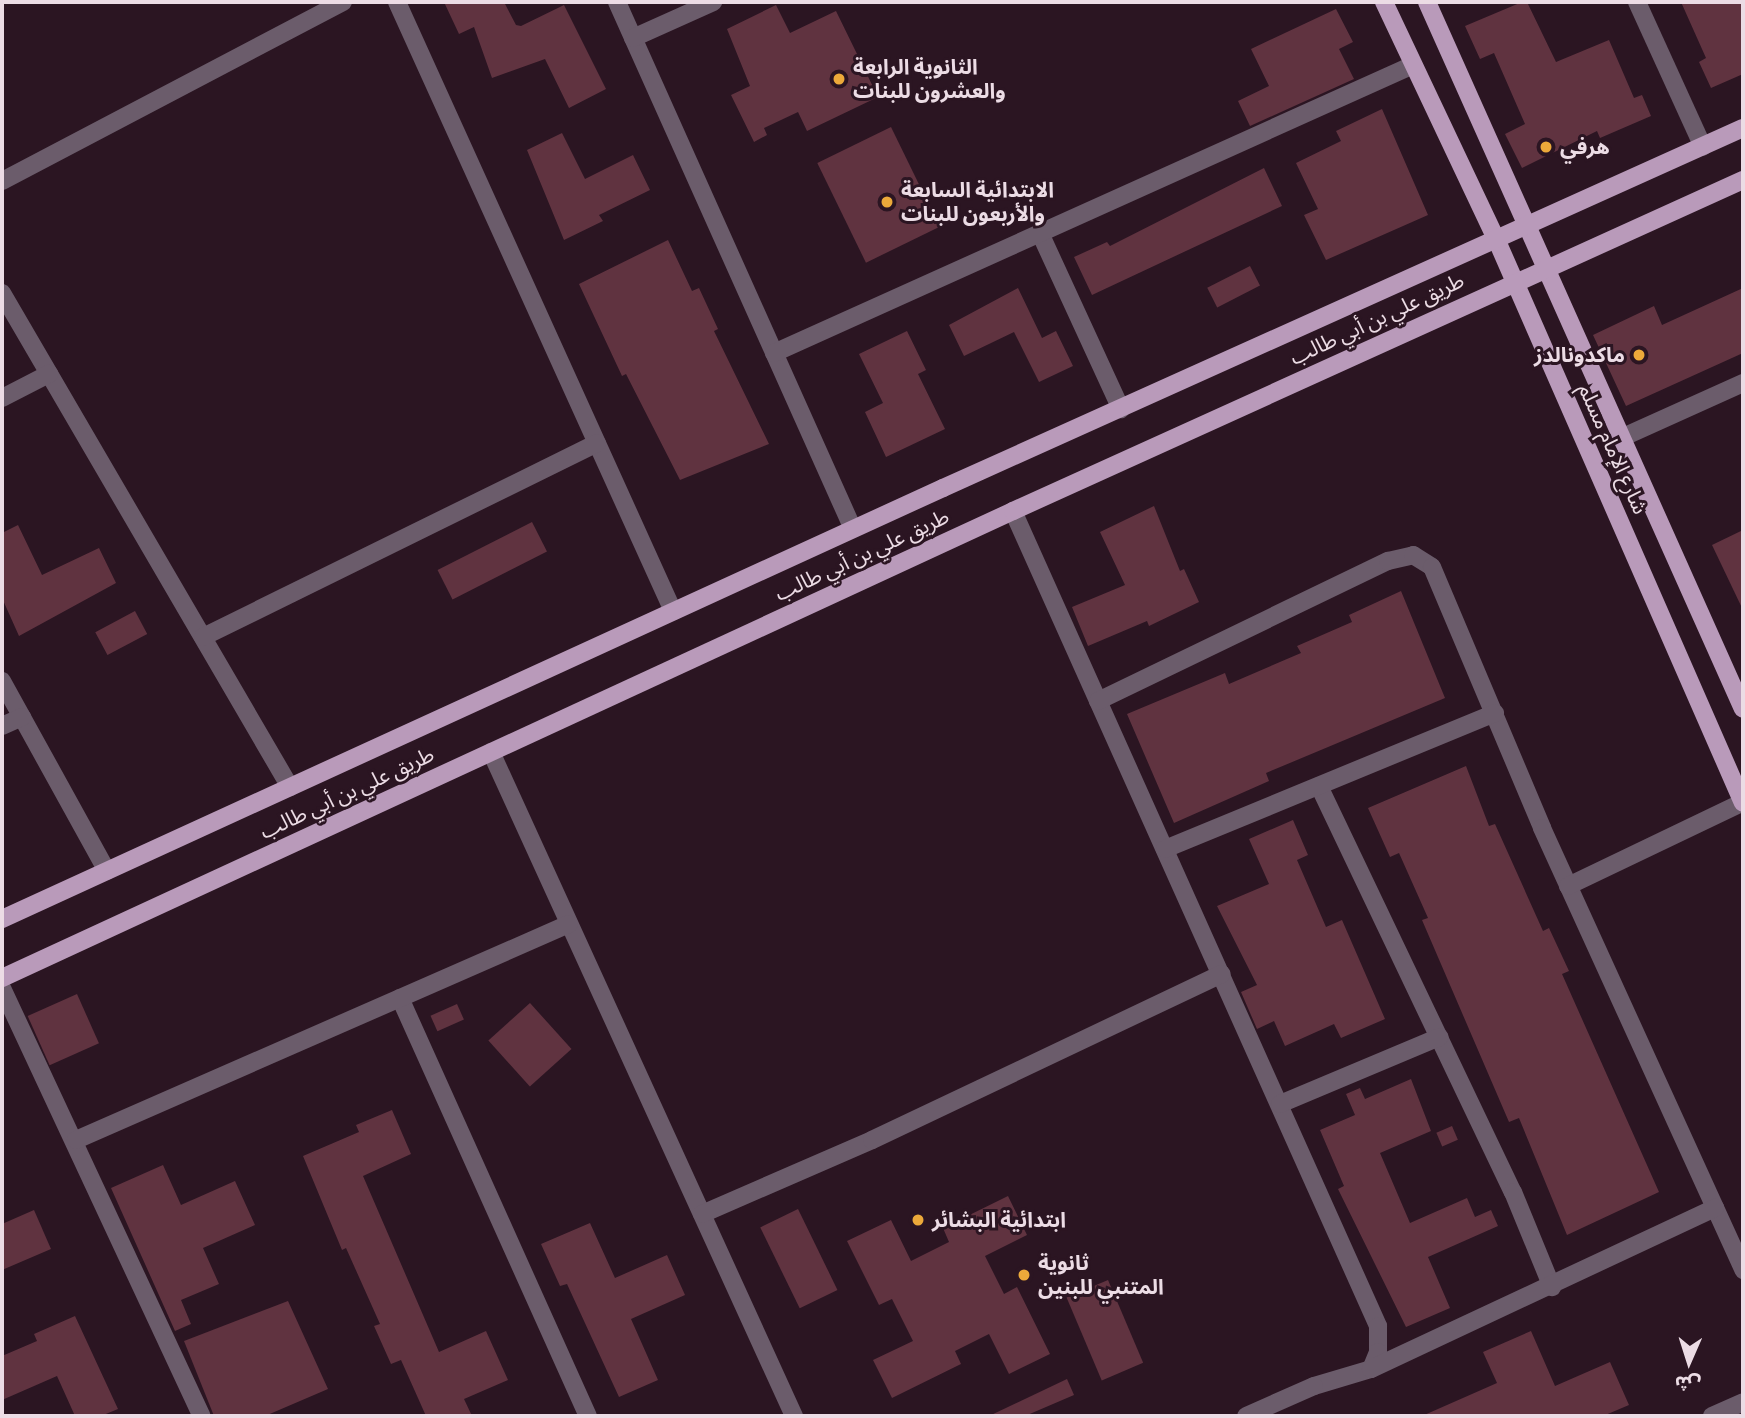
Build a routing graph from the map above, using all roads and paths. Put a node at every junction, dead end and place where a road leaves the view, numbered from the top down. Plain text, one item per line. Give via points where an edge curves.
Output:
1 (343, 2) edge
2 (397, 2) edge
3 (617, 2) edge
4 (713, 2) edge
5 (1384, 2) edge
6 (1427, 2) edge
7 (1637, 2) edge
8 (633, 38) junction
9 (1413, 65) junction
10 (1743, 128) edge
11 (1703, 147) junction
12 (1743, 180) edge
13 (2, 181) edge
14 (1527, 227) junction
15 (1040, 233) junction
16 (1497, 241) junction
17 (1545, 269) junction
18 (1515, 282) junction
19 (2, 293) edge
20 (774, 353) junction
21 (49, 374) junction
22 (1743, 383) edge
23 (2, 398) edge
24 (1121, 409) junction
25 (1621, 438) junction
26 (597, 443) junction
27 (1013, 510) junction
28 (853, 529) junction
29 (673, 611) junction
30 (203, 637) junction
31 (2, 681) edge
32 (1098, 701) junction
33 (1743, 709) edge
34 (1495, 713) junction
35 (22, 717) junction
36 (2, 726) edge
37 (491, 752) junction
38 (1320, 786) junction
39 (290, 787) junction
40 (1743, 802) edge
41 (1165, 849) junction
42 (107, 871) junction
43 (1568, 886) junction
44 (2, 919) edge
45 (569, 924) junction
46 (1222, 974) junction
47 (2, 978) edge
48 (2, 988) edge
49 (400, 999) junction
50 (1439, 1037) junction
51 (1280, 1104) junction
52 (76, 1140) junction
53 (1715, 1208) junction
54 (702, 1213) junction
55 (1743, 1270) edge
56 (1552, 1287) junction
57 (1371, 1369) junction
58 (1743, 1402) edge
59 (789, 1415) edge
60 (202, 1416) edge
61 (588, 1416) edge
62 (1246, 1416) edge
63 (1712, 1416) edge

1 - 13 street
2 - 26 street
3 - 8 street
4 - 8 street
5 - 9 main road, شارع الإمام مسلم
6 - 14 main road, شارع الإمام مسلم
7 - 11 street
8 - 20 street
9 - 15 street
9 - 16 main road, شارع الإمام مسلم
10 - 11 main road, طريق علي بن أبي طالب
11 - 14 main road, طريق علي بن أبي طالب
12 - 17 main road, طريق علي بن أبي طالب
14 - 16 main road, طريق علي بن أبي طالب
14 - 17 main road, شارع الإمام مسلم
15 - 20 street
15 - 24 street
16 - 18 main road, شارع الإمام مسلم
16 - 24 main road, طريق علي بن أبي طالب
17 - 18 main road, طريق علي بن أبي طالب
17 - 25 main road, شارع الإمام مسلم
18 - 27 main road, طريق علي بن أبي طالب
18 - 40 main road, شارع الإمام مسلم
19 - 21 street
20 - 28 street
21 - 23 street
21 - 30 street
22 - 25 street
24 - 28 main road, طريق علي بن أبي طالب
25 - 33 main road, شارع الإمام مسلم
26 - 29 street
26 - 30 street
27 - 32 street
27 - 37 main road, طريق علي بن أبي طالب
28 - 29 main road, طريق علي بن أبي طالب
29 - 39 main road, طريق علي بن أبي طالب
30 - 39 street
31 - 35 street
32 - 34 street via 1388,561 1413,555 1433,567 1444,588
32 - 41 street
34 - 38 street
34 - 43 street
35 - 36 street
35 - 42 street
37 - 45 street
37 - 47 main road, طريق علي بن أبي طالب
38 - 41 street
38 - 50 street
39 - 42 main road, طريق علي بن أبي طالب
40 - 43 street
41 - 46 street
42 - 44 main road, طريق علي بن أبي طالب
43 - 53 street
45 - 49 street
45 - 54 street
46 - 51 street
46 - 54 street via 872,1140
48 - 52 street
49 - 52 street
49 - 61 street
50 - 51 street
50 - 56 street via 1513,1192
51 - 57 street via 1378,1326 1378,1352
52 - 60 street
53 - 55 street
53 - 56 street
54 - 59 street
56 - 57 street
57 - 62 street via 1314,1386
58 - 63 street

